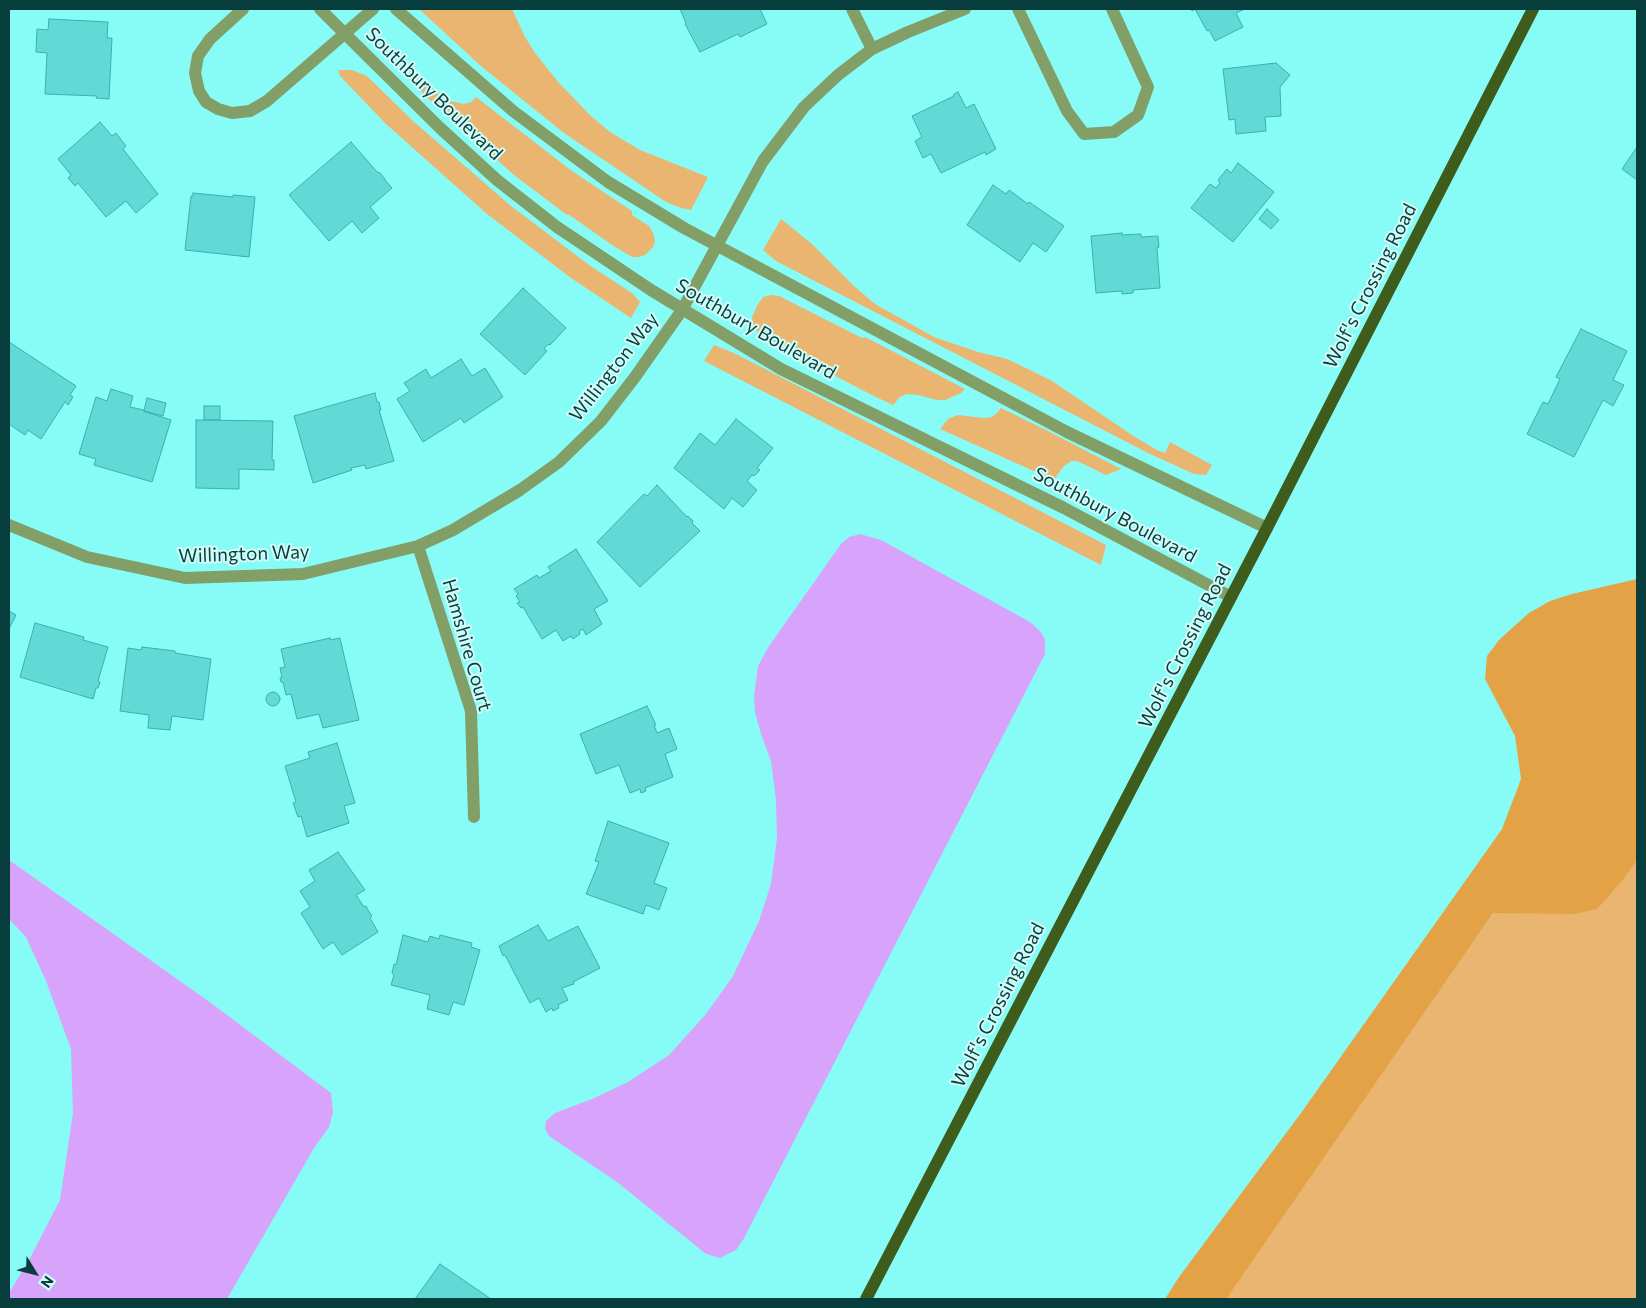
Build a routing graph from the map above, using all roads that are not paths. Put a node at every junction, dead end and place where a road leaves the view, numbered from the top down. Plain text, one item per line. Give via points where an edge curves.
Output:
1 (243, 9) edge
2 (320, 9) edge
3 (373, 9) edge
4 (396, 9) edge
5 (852, 9) edge
6 (965, 9) edge
7 (1018, 9) edge
8 (1112, 9) edge
9 (1533, 9) edge
10 (344, 34) junction
11 (872, 49) junction
12 (716, 246) junction
13 (682, 310) junction
14 (9, 525) edge
15 (1267, 528) junction
16 (418, 546) junction
17 (1231, 597) junction
18 (474, 817) dead end
19 (866, 1299) edge

1 - 10 street via 210,39 198,56 195,73 199,91 206,102 232,113 250,110 267,101
2 - 10 street, Southbury Boulevard
3 - 10 street
4 - 12 street, Southbury Boulevard via 513,111 608,182
5 - 11 street
6 - 11 street, Willington Way
7 - 8 street via 1067,111 1084,134 1114,132 1138,115 1148,87
9 - 15 main road, Wolf's Crossing Road
10 - 13 street, Southbury Boulevard via 497,180 557,227
11 - 12 street, Willington Way via 804,107 763,162
12 - 13 street, Willington Way
12 - 15 street, Southbury Boulevard via 1067,432
13 - 16 street, Willington Way via 601,420 560,460 513,495
13 - 17 street, Southbury Boulevard via 781,369 1064,508
14 - 16 street, Willington Way via 87,557 185,578 303,574
15 - 17 main road, Wolf's Crossing Road
16 - 18 street, Hamshire Court via 471,711
17 - 19 main road, Wolf's Crossing Road

